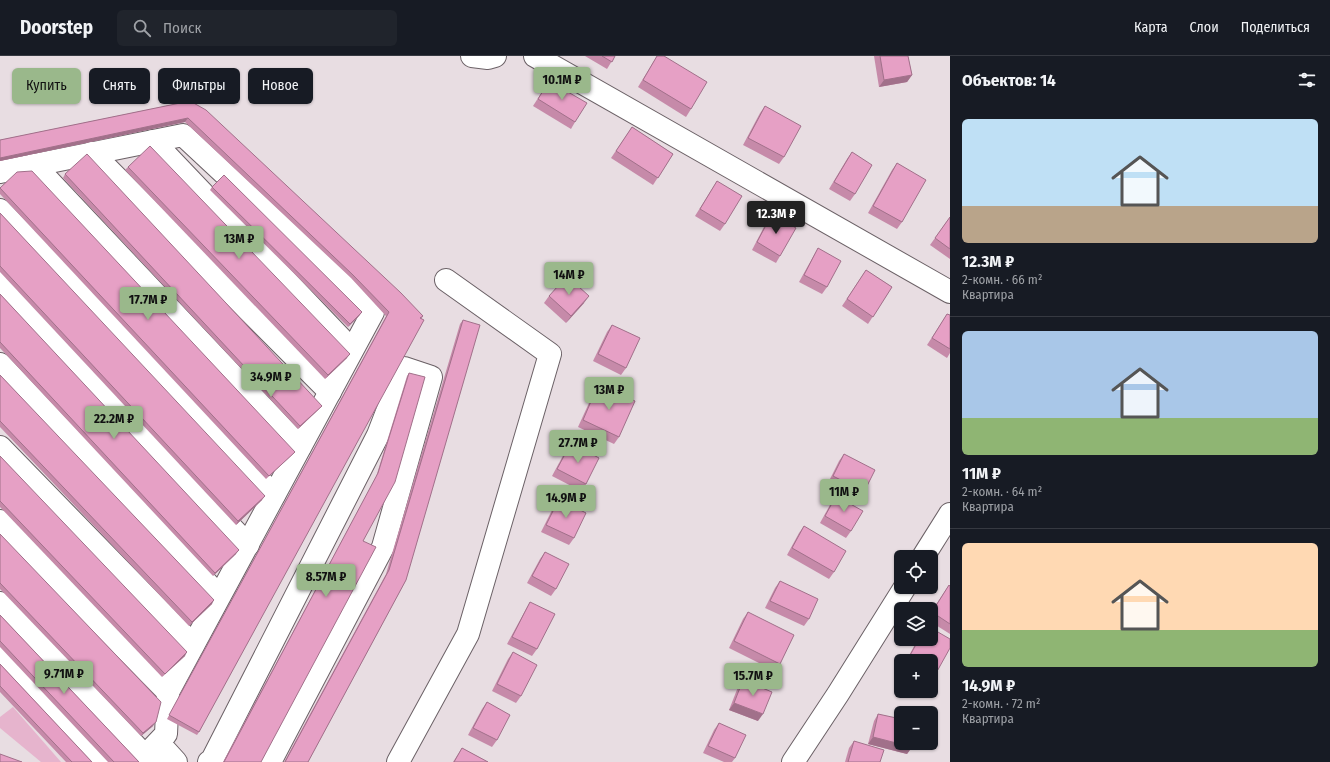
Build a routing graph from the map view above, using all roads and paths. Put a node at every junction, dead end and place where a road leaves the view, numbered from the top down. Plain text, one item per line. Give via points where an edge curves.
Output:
1 (472, 56) edge
2 (495, 56) edge
3 (535, 56) edge
4 (153, 141) junction
5 (92, 153) junction
6 (34, 165) junction
7 (0, 172) edge
8 (0, 210) edge
9 (446, 280) dead end
10 (0, 284) edge
11 (950, 292) edge
12 (352, 350) junction
13 (0, 364) edge
14 (330, 392) junction
15 (0, 447) edge
16 (300, 447) junction
17 (274, 495) junction
18 (950, 514) edge
19 (0, 522) edge
20 (248, 545) junction
21 (927, 550) edge
22 (901, 594) edge
23 (220, 596) junction
24 (0, 603) edge
25 (193, 645) junction
26 (0, 658) edge
27 (168, 692) junction
28 (148, 759) edge
29 (98, 762) edge
30 (176, 762) edge
31 (209, 762) edge
32 (270, 762) edge
33 (398, 762) edge
34 (794, 762) edge

1 - 2 street
3 - 11 street
4 - 5 street
4 - 12 street
4 - 12 street via 183,135 373,312
5 - 6 street
5 - 14 street
6 - 7 street
6 - 16 street
8 - 17 street
9 - 33 street via 550,354 468,634
10 - 20 street
12 - 14 street
13 - 23 street
14 - 16 street
15 - 25 street
16 - 17 street
17 - 20 street
18 - 21 street
19 - 27 street
20 - 23 street
22 - 34 street
23 - 25 street
24 - 28 street
25 - 27 street
26 - 29 street
27 - 28 street via 166,734
28 - 30 street via 166,751
31 - 32 street via 378,435 404,368 430,377 384,547

